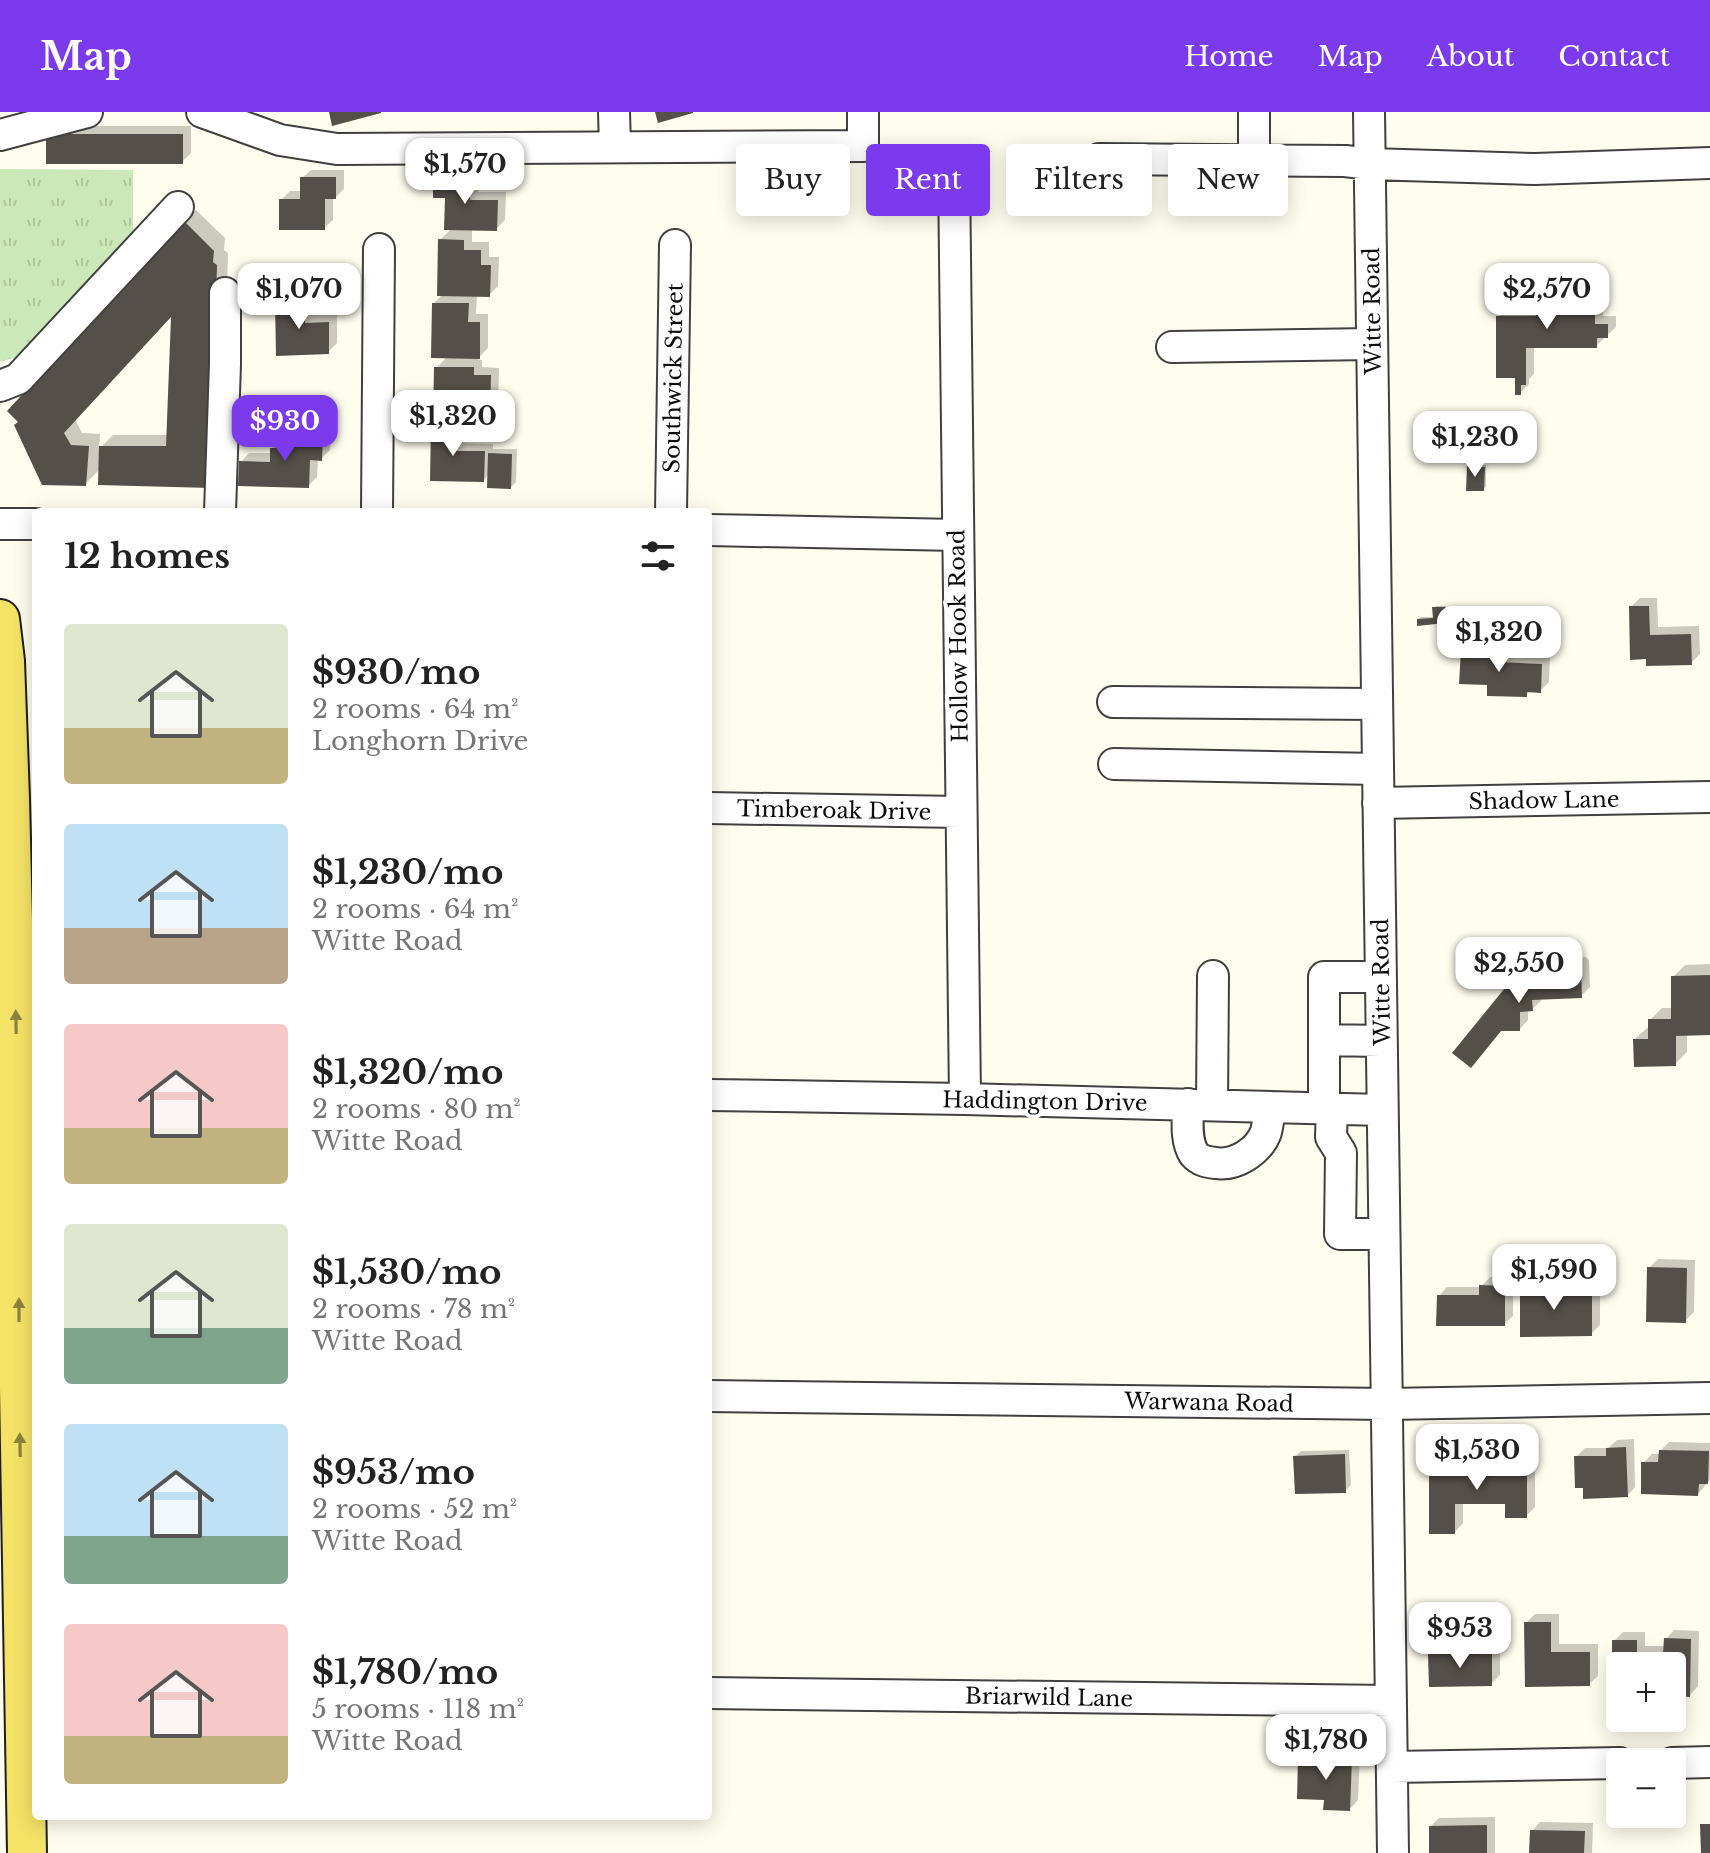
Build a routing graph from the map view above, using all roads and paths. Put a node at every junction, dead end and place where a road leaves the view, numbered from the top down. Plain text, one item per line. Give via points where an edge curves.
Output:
1 (87, 112) edge
2 (202, 112) edge
3 (614, 112) edge
4 (863, 112) edge
5 (1254, 112) edge
6 (1369, 112) edge
7 (0, 135) edge
8 (1254, 144) edge
9 (615, 147) junction
10 (1288, 161) edge
11 (1710, 163) edge
12 (1370, 164) junction
13 (178, 207) dead end
14 (954, 216) edge
15 (675, 245) dead end
16 (379, 249) dead end
17 (225, 293) dead end
18 (1372, 344) junction
19 (1172, 347) dead end
20 (0, 386) edge
21 (220, 508) edge
22 (377, 508) edge
23 (671, 508) edge
24 (0, 524) edge
25 (32, 524) edge
26 (712, 530) edge
27 (957, 535) junction
28 (0, 619) edge
29 (1113, 702) dead end
30 (1377, 704) junction
31 (1114, 764) dead end
32 (1378, 769) junction
33 (1710, 797) edge
34 (15, 798) edge
35 (1378, 803) junction
36 (712, 808) edge
37 (960, 812) junction
38 (1213, 976) dead end
39 (1381, 977) junction
40 (1324, 1040) junction
41 (1381, 1041) junction
42 (18, 1086) edge
43 (712, 1095) edge
44 (965, 1099) junction
45 (1200, 1104) junction
46 (1270, 1107) junction
47 (1328, 1108) junction
48 (1382, 1110) junction
49 (27, 1142) edge
50 (27, 1204) edge
51 (1384, 1234) junction
52 (15, 1382) edge
53 (712, 1396) edge
54 (1710, 1398) edge
55 (1387, 1404) junction
56 (29, 1567) edge
57 (712, 1693) edge
58 (1391, 1701) junction
59 (1710, 1762) edge
60 (1606, 1763) edge
61 (1686, 1763) edge
62 (1392, 1767) junction
63 (31, 1807) edge
64 (27, 1853) edge
65 (1393, 1853) edge

1 - 7 street
2 - 9 street via 280,140 337,149
3 - 9 street
4 - 9 street via 863,146
5 - 8 street
6 - 12 street, Witte Road
10 - 12 street
11 - 12 street via 1535,169
12 - 18 street, Witte Road
13 - 20 street via 18,379
14 - 27 street, Hollow Hook Road
15 - 23 street, Southwick Street
16 - 22 street
17 - 21 street
18 - 19 street
18 - 30 street, Witte Road
24 - 25 street
26 - 27 street
27 - 37 street, Hollow Hook Road
28 - 34 main road
29 - 30 street
30 - 32 street, Witte Road
31 - 32 street
32 - 35 street, Witte Road
33 - 35 street, Shadow Lane
42 -> 34 main road
35 - 39 street, Witte Road
36 - 37 street, Timberoak Drive
37 - 44 street, Hollow Hook Road
38 - 45 street
39 - 40 street via 1324,977
39 - 41 street, Witte Road
40 - 41 street
40 - 47 street
41 - 48 street, Witte Road
42 - 49 main road
43 - 44 street, Haddington Drive
44 - 45 street, Haddington Drive
45 - 46 street, Haddington Drive
45 - 46 street via 1188,1132 1191,1146 1204,1161 1222,1164 1240,1160 1256,1147
46 - 47 street, Haddington Drive
47 - 48 street, Haddington Drive
47 - 51 street via 1331,1137 1341,1153 1340,1234
48 - 51 street, Witte Road
49 - 50 main road
52 -> 50 main road
51 - 55 street, Witte Road
56 -> 52 main road
53 - 55 street, Warwana Road
54 - 55 street, Warwana Road
55 - 58 street, Witte Road
56 - 63 main road
57 - 58 street, Briarwild Lane
58 - 62 street, Witte Road
59 - 61 street
60 - 62 street
62 - 65 street, Witte Road
63 - 64 main road

